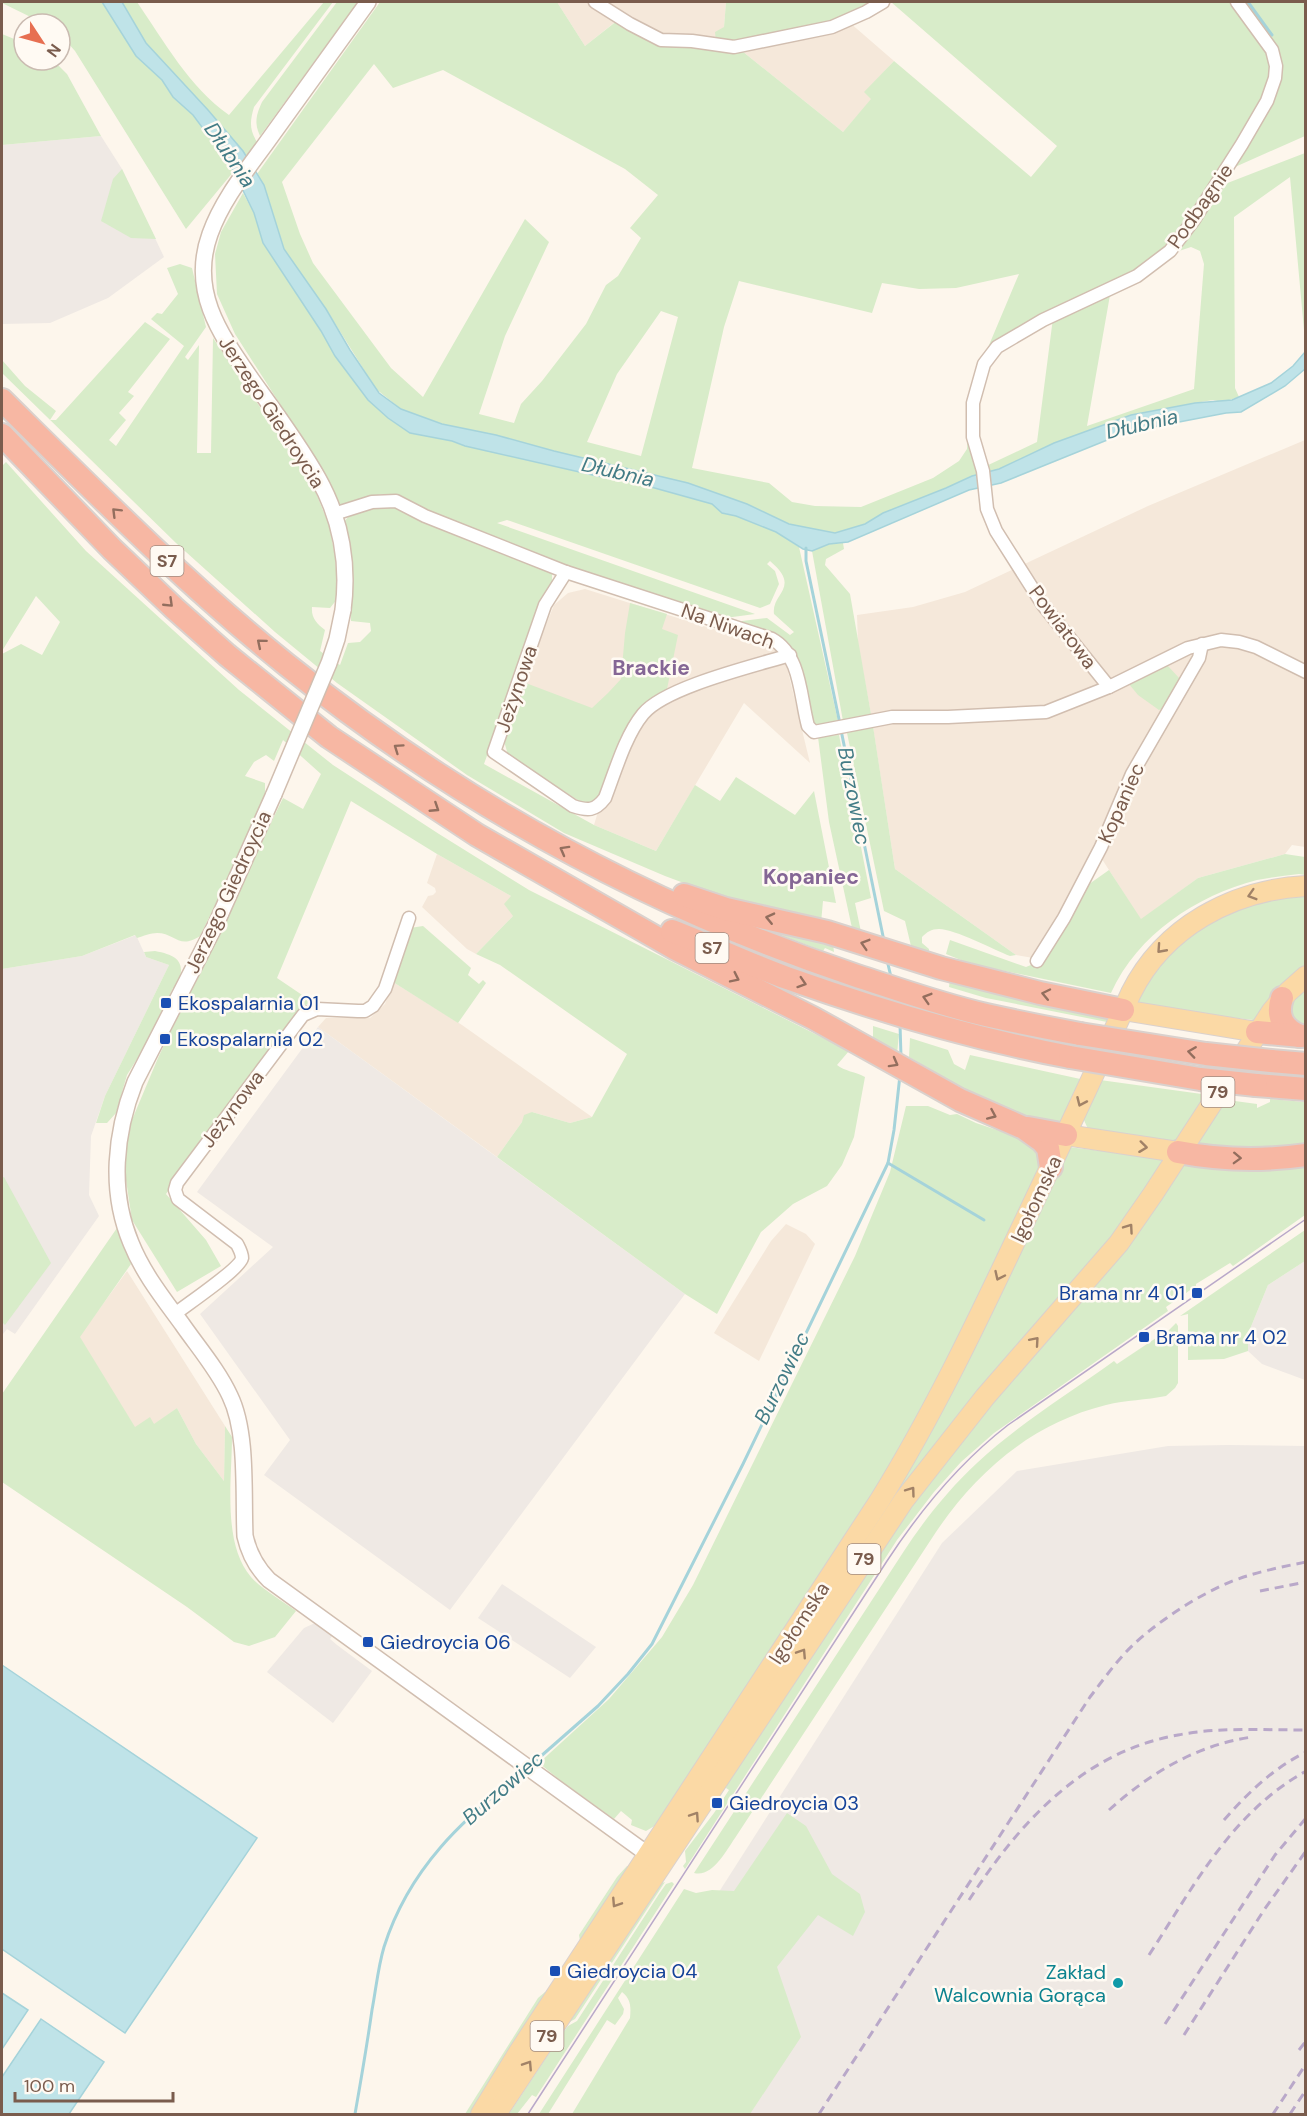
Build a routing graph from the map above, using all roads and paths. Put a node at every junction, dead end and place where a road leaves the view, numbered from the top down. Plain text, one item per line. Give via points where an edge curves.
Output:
1 (368, 2) edge
2 (595, 2) edge
3 (883, 2) edge
4 (1236, 2) edge
5 (984, 364) joint
6 (2, 400) edge
7 (2, 435) edge
8 (334, 514) junction
9 (566, 572) junction
10 (1202, 644) junction
11 (790, 655) junction
12 (1305, 672) edge
13 (1109, 687) junction
14 (616, 876) junction
15 (1305, 886) edge
16 (592, 899) junction
17 (409, 918) dead end
18 (1037, 961) dead end
19 (1305, 976) edge
20 (1282, 998) junction
21 (1123, 1010) junction
22 (1257, 1032) junction
23 (1303, 1036) edge
24 (1305, 1064) edge
25 (1305, 1089) edge
26 (1023, 1128) junction
27 (1066, 1135) junction
28 (1179, 1152) junction
29 (1305, 1155) edge
30 (1051, 1167) junction
31 (175, 1314) junction
32 (655, 1859) junction
33 (481, 2115) edge
34 (496, 2115) edge

1 - 8 street, Jerzego Giedroycia via 233,190 213,226 204,255 205,287 216,326 309,463
2 - 3 street via 661,40 734,47 832,27
4 - 5 street, Podbagnie via 1272,50 1275,78 1242,144 1185,234 1137,276 1010,338
5 - 13 street, Powiatowa via 972,420 989,516 1043,605
14 -> 6 highway, S7 via 531,832 450,783 300,675 159,555
7 -> 16 highway, S7 via 174,608 291,707 442,813
8 - 9 street, Na Niwach via 372,502 396,501
8 - 31 street, Jerzego Giedroycia, bridge via 345,567 343,610 329,663 217,922 135,1082 121,1124 117,1160 123,1218 141,1264
9 - 11 street, Na Niwach via 764,636 780,643
9 - 11 street, Jeżynowa via 545,605 494,752 573,806 588,810 605,798 634,727 654,703 677,691
10 - 12 street, Powiatowa via 1230,640 1247,644
10 - 13 street, Powiatowa
10 - 18 street, Kopaniec via 1199,658 1132,774 1101,847
11 - 13 street, Na Niwach via 808,726 814,732 892,717 1036,713 1062,707
21 -> 14 highway via 941,968 827,932 726,909
24 -> 14 highway, S7, bridge via 1186,1052 983,1014 828,967 716,923
15 -> 21 main road, 79 via 1250,895 1188,925 1150,961
16 -> 25 highway, S7, bridge via 832,993 976,1037 1189,1078
16 -> 26 highway via 676,949 843,1034 960,1100
17 - 31 street, Jeżynowa via 377,1002 365,1011 316,1009 303,1015 177,1183 178,1199 237,1244 242,1258 228,1274
19 - 20 main road, 79
20 - 22 main road, 79
20 - 23 highway via 1282,1022 1291,1032
21 - 22 main road
21 -> 27 main road, Igołomska / 79
22 - 23 highway
22 - 28 main road, 79
26 - 27 highway
26 - 30 highway via 1048,1148
27 -> 28 main road
27 - 30 main road, Igołomska / 79
28 -> 29 highway via 1242,1158
32 -> 28 main road, Igołomska / 79 via 910,1493 985,1397 1119,1243
30 -> 32 main road, Igołomska / 79 via 964,1348 907,1455
31 - 32 street, Jerzego Giedroycia via 221,1379 240,1424 245,1536 258,1568 269,1580
32 -> 33 main road, Igołomska / 79 via 525,2043
34 -> 32 main road, Igołomska / 79

